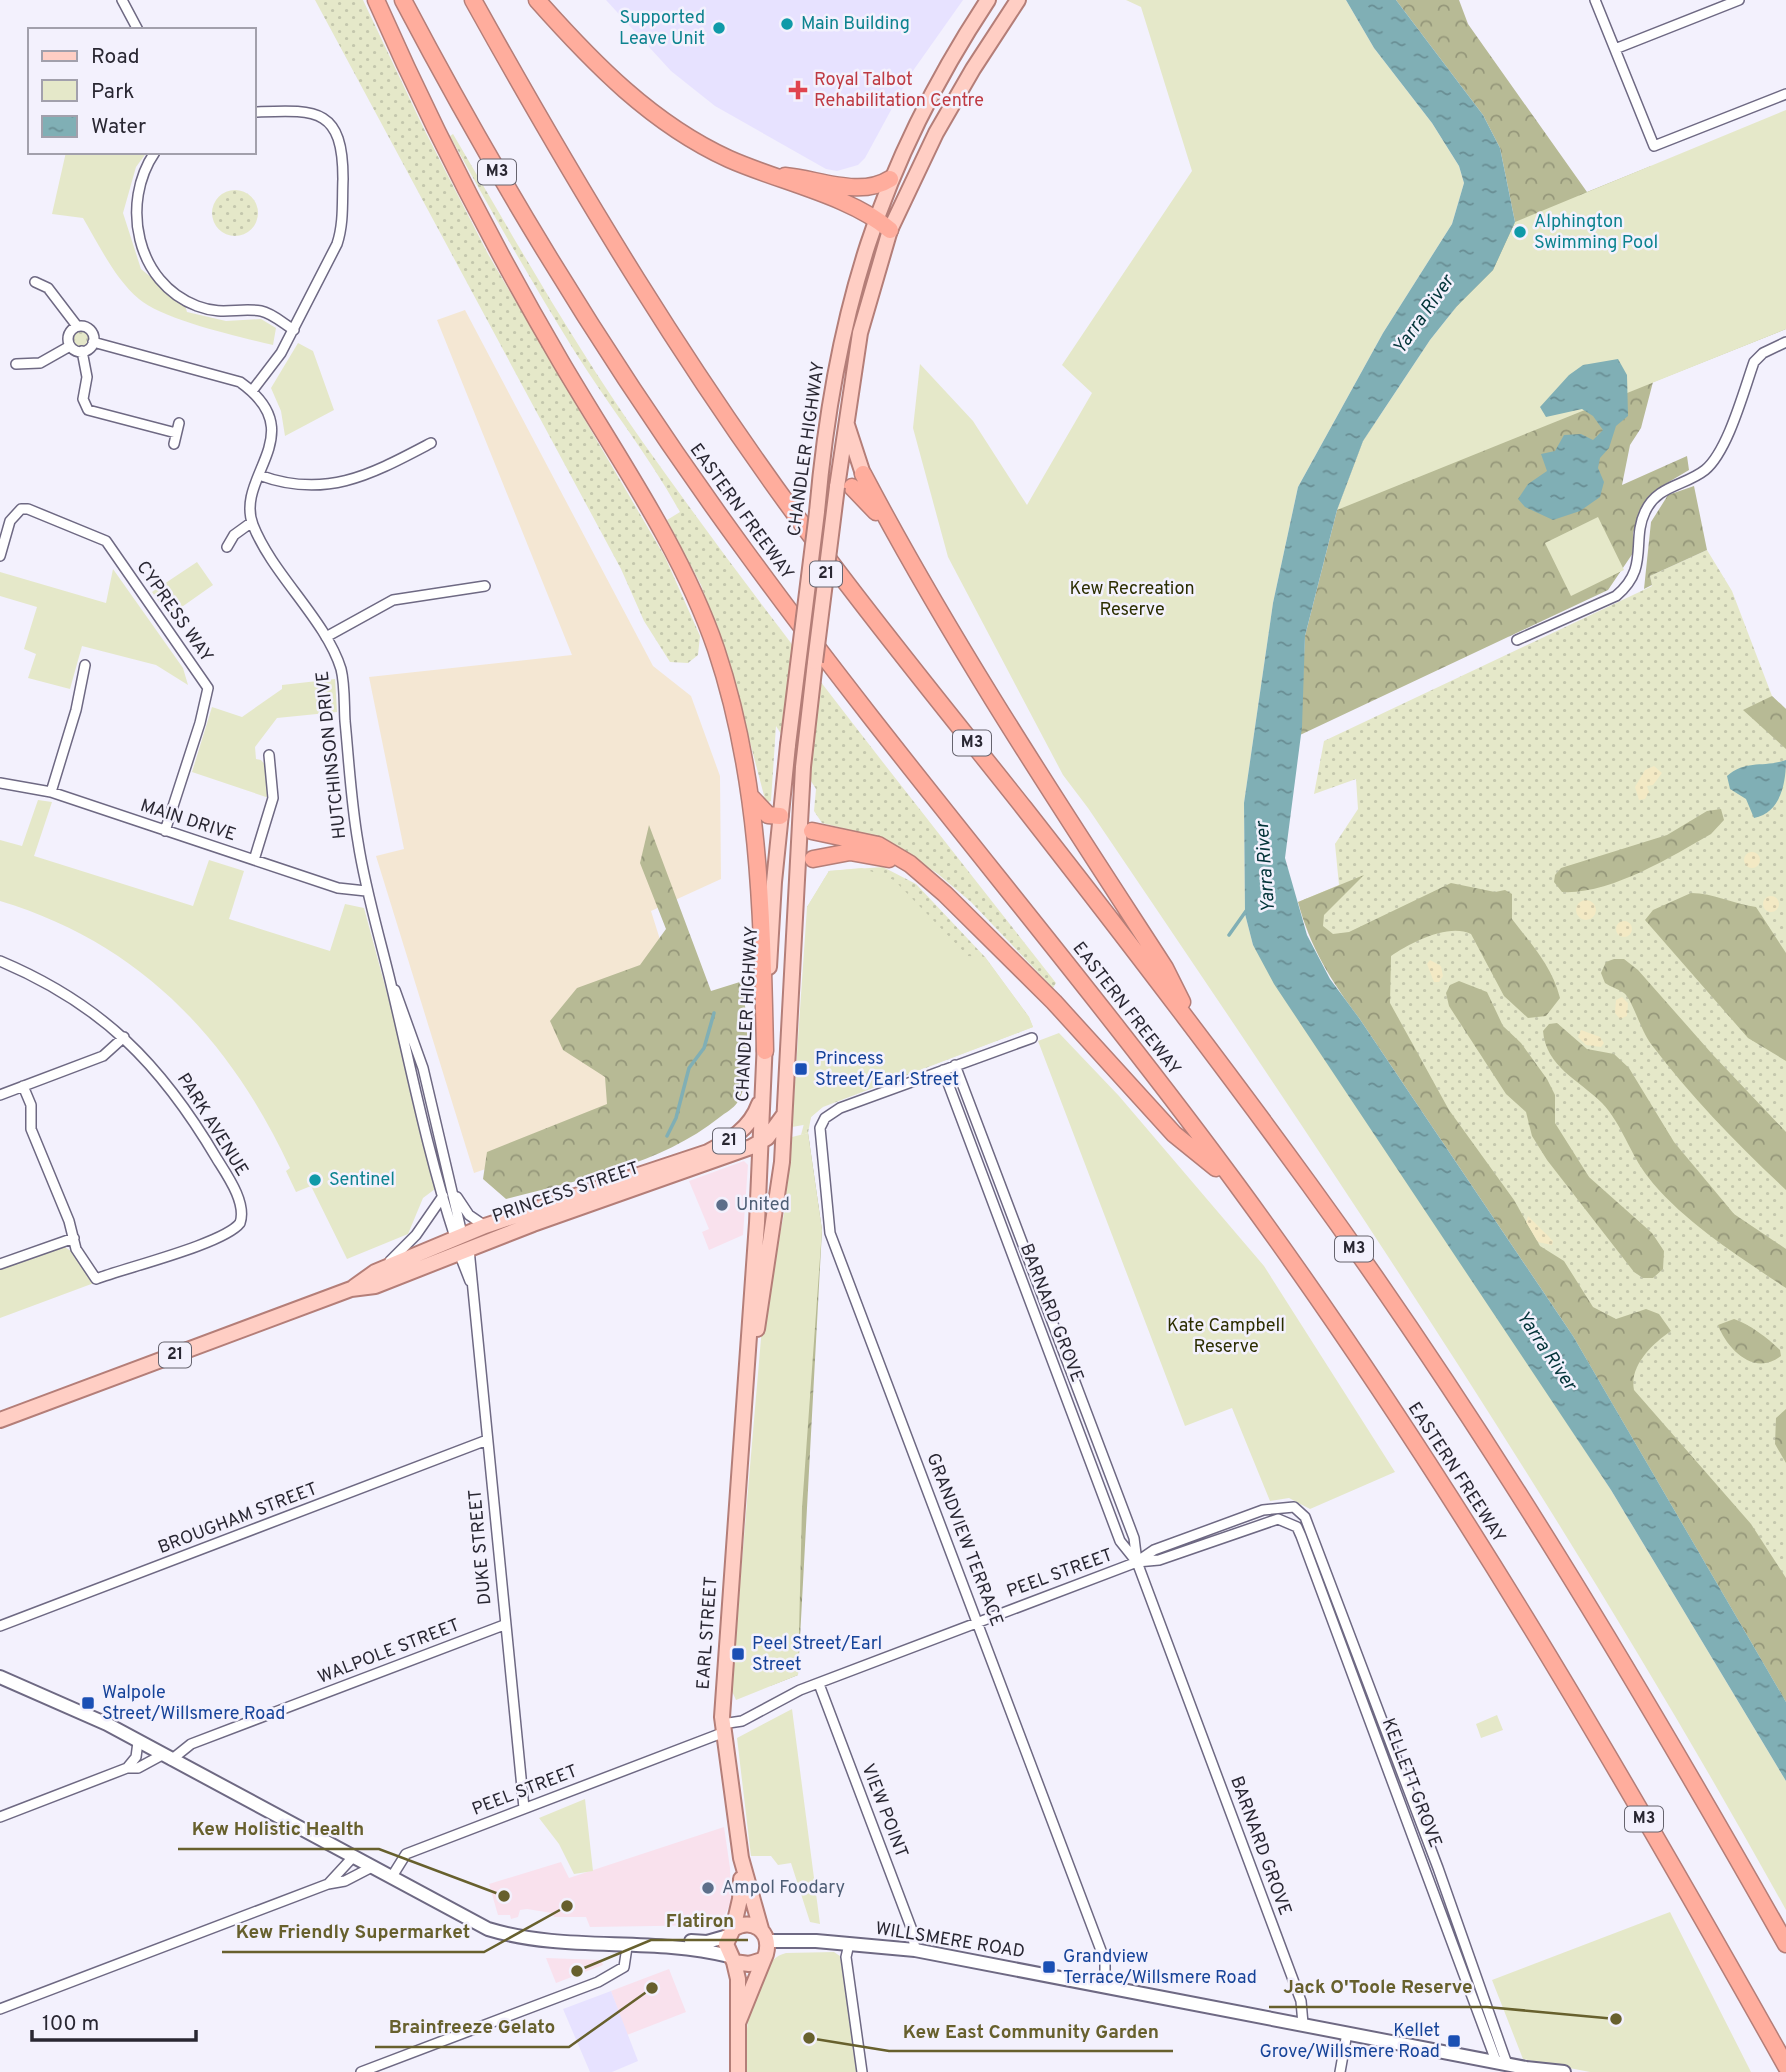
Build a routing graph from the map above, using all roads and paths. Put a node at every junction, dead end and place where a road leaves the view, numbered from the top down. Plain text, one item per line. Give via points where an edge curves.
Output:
1 (122, 0) edge
2 (376, 0) edge
3 (403, 0) edge
4 (473, 0) edge
5 (537, 0) edge
6 (988, 0) edge
7 (1018, 0) edge
8 (1595, 0) edge
9 (1739, 0) edge
10 (137, 28) edge
11 (1615, 50) junction
12 (1786, 94) edge
13 (256, 112) edge
14 (154, 154) edge
15 (765, 173) junction
16 (890, 179) junction
17 (875, 217) junction
18 (890, 230) junction
19 (35, 282) dead end
20 (78, 326) junction
21 (294, 330) junction
22 (93, 342) junction
23 (1786, 342) edge
24 (70, 346) junction
25 (82, 351) junction
26 (16, 365) dead end
27 (252, 391) junction
28 (846, 423) junction
29 (430, 443) dead end
30 (174, 444) dead end
31 (259, 475) junction
32 (845, 482) junction
33 (817, 512) junction
34 (252, 522) junction
35 (227, 547) dead end
36 (0, 556) edge
37 (485, 586) dead end
38 (326, 637) junction
39 (1517, 640) dead end
40 (85, 665) dead end
41 (269, 755) dead end
42 (0, 783) edge
43 (51, 792) junction
44 (751, 797) junction
45 (780, 816) junction
46 (806, 829) junction
47 (165, 831) junction
48 (813, 859) joint
49 (254, 860) junction
50 (797, 871) junction
51 (928, 880) junction
52 (366, 891) junction
53 (0, 961) edge
54 (390, 978) junction
55 (1196, 1031) junction
56 (124, 1037) junction
57 (1032, 1038) dead end
58 (765, 1051) junction
59 (955, 1065) junction
60 (943, 1070) junction
61 (23, 1086) junction
62 (763, 1093) junction
63 (0, 1095) edge
64 (783, 1116) junction
65 (761, 1142) junction
66 (451, 1186) junction
67 (1238, 1186) junction
68 (443, 1196) junction
69 (485, 1226) junction
70 (459, 1236) junction
71 (74, 1238) junction
72 (464, 1251) junction
73 (0, 1264) edge
74 (374, 1272) junction
75 (351, 1289) junction
76 (745, 1410) junction
77 (0, 1420) edge
78 (487, 1440) junction
79 (1289, 1521) joint
80 (1311, 1529) joint
81 (1137, 1562) junction
82 (978, 1622) junction
83 (504, 1625) junction
84 (0, 1626) edge
85 (0, 1677) edge
86 (819, 1684) junction
87 (722, 1729) junction
88 (138, 1742) junction
89 (166, 1758) junction
90 (127, 1768) junction
91 (524, 1808) junction
92 (0, 1817) edge
93 (353, 1857) junction
94 (741, 1858) junction
95 (372, 1867) junction
96 (391, 1878) junction
97 (328, 1884) junction
98 (730, 1933) junction
99 (764, 1935) junction
100 (583, 1944) junction
101 (849, 1944) junction
102 (1786, 1944) edge
103 (626, 1947) junction
104 (915, 1950) junction
105 (731, 1959) junction
106 (762, 1960) junction
107 (1105, 1987) junction
108 (0, 2009) edge
109 (738, 2023) junction
110 (1303, 2024) junction
111 (1347, 2033) junction
112 (1502, 2062) junction
113 (1786, 2066) edge
114 (1539, 2071) edge
115 (361, 2072) edge
116 (738, 2072) edge
117 (862, 2072) edge
118 (1340, 2072) edge
119 (1564, 2072) edge

1 - 10 street
2 - 44 highway via 477,215 687,583 728,687
3 - 67 highway, EASTERN FREEWAY / M3 via 502,182 667,442 872,719
4 - 55 highway, M3 via 583,193 726,416 819,548
5 - 15 highway via 602,69 657,118 716,153
6 - 16 main road, CHANDLER HIGHWAY / 21
7 - 18 main road, CHANDLER HIGHWAY / 21 via 936,133
8 - 11 street
9 - 11 street
11 - 12 street via 1654,146
13 - 21 street via 313,113 336,131 343,149 340,237
14 - 21 street via 141,179 135,221 143,251 162,280 201,307 229,313 261,311
15 - 16 highway via 866,187
15 - 17 highway
16 - 17 main road, CHANDLER HIGHWAY / 21
17 - 18 highway
17 - 33 main road, CHANDLER HIGHWAY / 21 via 836,368
18 - 28 main road, CHANDLER HIGHWAY / 21 via 860,333
19 - 20 street via 48,288
20 - 22 street via 91,331
20 - 24 street via 68,335
21 - 27 street
22 - 25 street
22 - 27 street via 222,376
23 - 39 street via 1754,362 1721,446 1707,469 1657,495 1644,513 1640,549 1628,586 1616,596
24 - 25 street
24 - 26 street via 40,363
25 - 30 street via 87,377 83,399 88,410 178,428
27 - 31 street, HUTCHINSON DRIVE via 270,425 271,442
28 - 32 main road
28 - 32 main road, CHANDLER HIGHWAY / 21
29 - 31 street via 366,477 288,486
31 - 34 street, HUTCHINSON DRIVE via 251,491
32 - 33 main road
32 - 46 main road, CHANDLER HIGHWAY / 21, bridge via 803,767
32 - 55 highway via 888,524 990,696 1165,968
33 - 45 main road, CHANDLER HIGHWAY / 21, bridge
34 - 35 street via 234,535
34 - 38 street, HUTCHINSON DRIVE
36 - 47 street, CYPRESS WAY via 10,520 21,509 106,541 208,688
37 - 38 street via 393,600
38 - 52 street, HUTCHINSON DRIVE via 341,671 353,810
40 - 43 street
41 - 49 street via 274,798
42 - 43 street, MAIN DRIVE
43 - 47 street, MAIN DRIVE
44 - 45 highway via 768,815
44 - 58 highway via 762,912
45 - 46 main road
45 - 58 main road, CHANDLER HIGHWAY / 21
46 - 50 main road, CHANDLER HIGHWAY / 21
46 - 51 highway via 877,845
47 - 49 street, MAIN DRIVE
48 - 50 main road
48 - 51 highway via 850,852 868,854
49 - 52 street, MAIN DRIVE via 338,888
50 - 64 main road, CHANDLER HIGHWAY / 21
51 - 67 highway via 1054,1002 1174,1134
52 - 54 street, HUTCHINSON DRIVE
53 - 56 street, PARK AVENUE via 73,997
54 - 66 street, HUTCHINSON DRIVE via 423,1068
54 - 68 street, HUTCHINSON DRIVE
55 - 102 highway, M3 via 1320,1199 1504,1473
56 - 61 street via 103,1056
56 - 71 street, PARK AVENUE via 171,1088 201,1131 238,1199 240,1223 227,1233 138,1268 96,1279 78,1254
57 - 59 street
58 - 62 main road, CHANDLER HIGHWAY / 21
59 - 60 street
59 - 81 street, BARNARD GROVE via 1134,1538
60 - 81 street, BARNARD GROVE via 1120,1541
60 - 82 street, GRANDVIEW TERRACE via 840,1108 825,1118 820,1128 830,1233
61 - 63 street
61 - 71 street via 31,1105 31,1129
62 - 65 main road, CHANDLER HIGHWAY
62 - 69 main road, PRINCESS STREET / 21 via 744,1129 708,1152
64 - 65 main road, PRINCESS STREET / 21
64 - 76 main road, EARL STREET via 776,1212
65 - 72 main road, PRINCESS STREET / 21
65 - 76 main road, EARL STREET
66 - 69 street, HUTCHINSON DRIVE via 469,1215
66 - 70 street, HUTCHINSON DRIVE
67 - 113 highway, EASTERN FREEWAY / M3 via 1370,1376 1498,1574
68 - 70 street, HUTCHINSON DRIVE
68 - 74 street via 399,1254
69 - 70 main road, PRINCESS STREET / 21
70 - 72 main road
70 - 74 main road, PRINCESS STREET / 21
71 - 73 street
72 - 75 main road, PRINCESS STREET / 21 via 375,1286
72 - 78 street, DUKE STREET
74 - 75 main road, PRINCESS STREET / 21
75 - 77 main road, PRINCESS STREET / 21
76 - 87 main road, EARL STREET
78 - 83 street, DUKE STREET
78 - 84 street, BROUGHAM STREET
79 - 81 street, PEEL STREET via 1266,1522 1159,1560
79 - 112 street, KELLETT GROVE via 1301,1536
80 - 81 street, PEEL STREET via 1294,1507 1279,1506 1154,1550
80 - 112 street, KELLETT GROVE
81 - 82 street, PEEL STREET
81 - 110 street, BARNARD GROVE via 1301,2001
82 - 86 street, PEEL STREET
82 - 107 street, GRANDVIEW TERRACE via 1105,1961
83 - 89 street, WALPOLE STREET via 191,1744
83 - 91 street, DUKE STREET
85 - 88 main road via 72,1707
86 - 87 street, PEEL STREET
86 - 104 street, VIEW POINT via 912,1930
87 - 91 street, PEEL STREET
87 - 94 main road, EARL STREET
88 - 89 main road
88 - 90 street via 136,1758
89 - 90 street, WALPOLE STREET
89 - 93 main road
90 - 92 street, WALPOLE STREET
91 - 96 street, PEEL STREET via 406,1854
93 - 95 main road
93 - 97 street
94 - 98 main road, EARL STREET via 740,1899
94 - 99 main road, EARL STREET
95 - 96 main road
95 - 97 street
96 - 100 main road via 488,1929 537,1941
97 - 108 street
98 - 99 main road via 747,1924
98 - 100 main road via 707,1942
98 - 105 main road
99 - 101 main road, WILLSMERE ROAD
99 - 106 main road
100 - 103 main road
101 - 104 main road, WILLSMERE ROAD
101 - 117 street via 846,1957
103 - 105 main road via 692,1947
103 - 115 street via 624,1967 598,1982
104 - 107 main road, WILLSMERE ROAD
105 - 106 main road via 749,1964
105 - 109 main road via 738,1979
106 - 109 main road
107 - 110 main road, WILLSMERE ROAD
109 - 116 main road
110 - 111 main road, WILLSMERE ROAD
111 - 112 main road, WILLSMERE ROAD
111 - 118 street
112 - 114 main road, WILLSMERE ROAD
114 - 119 main road, WILLSMERE ROAD

